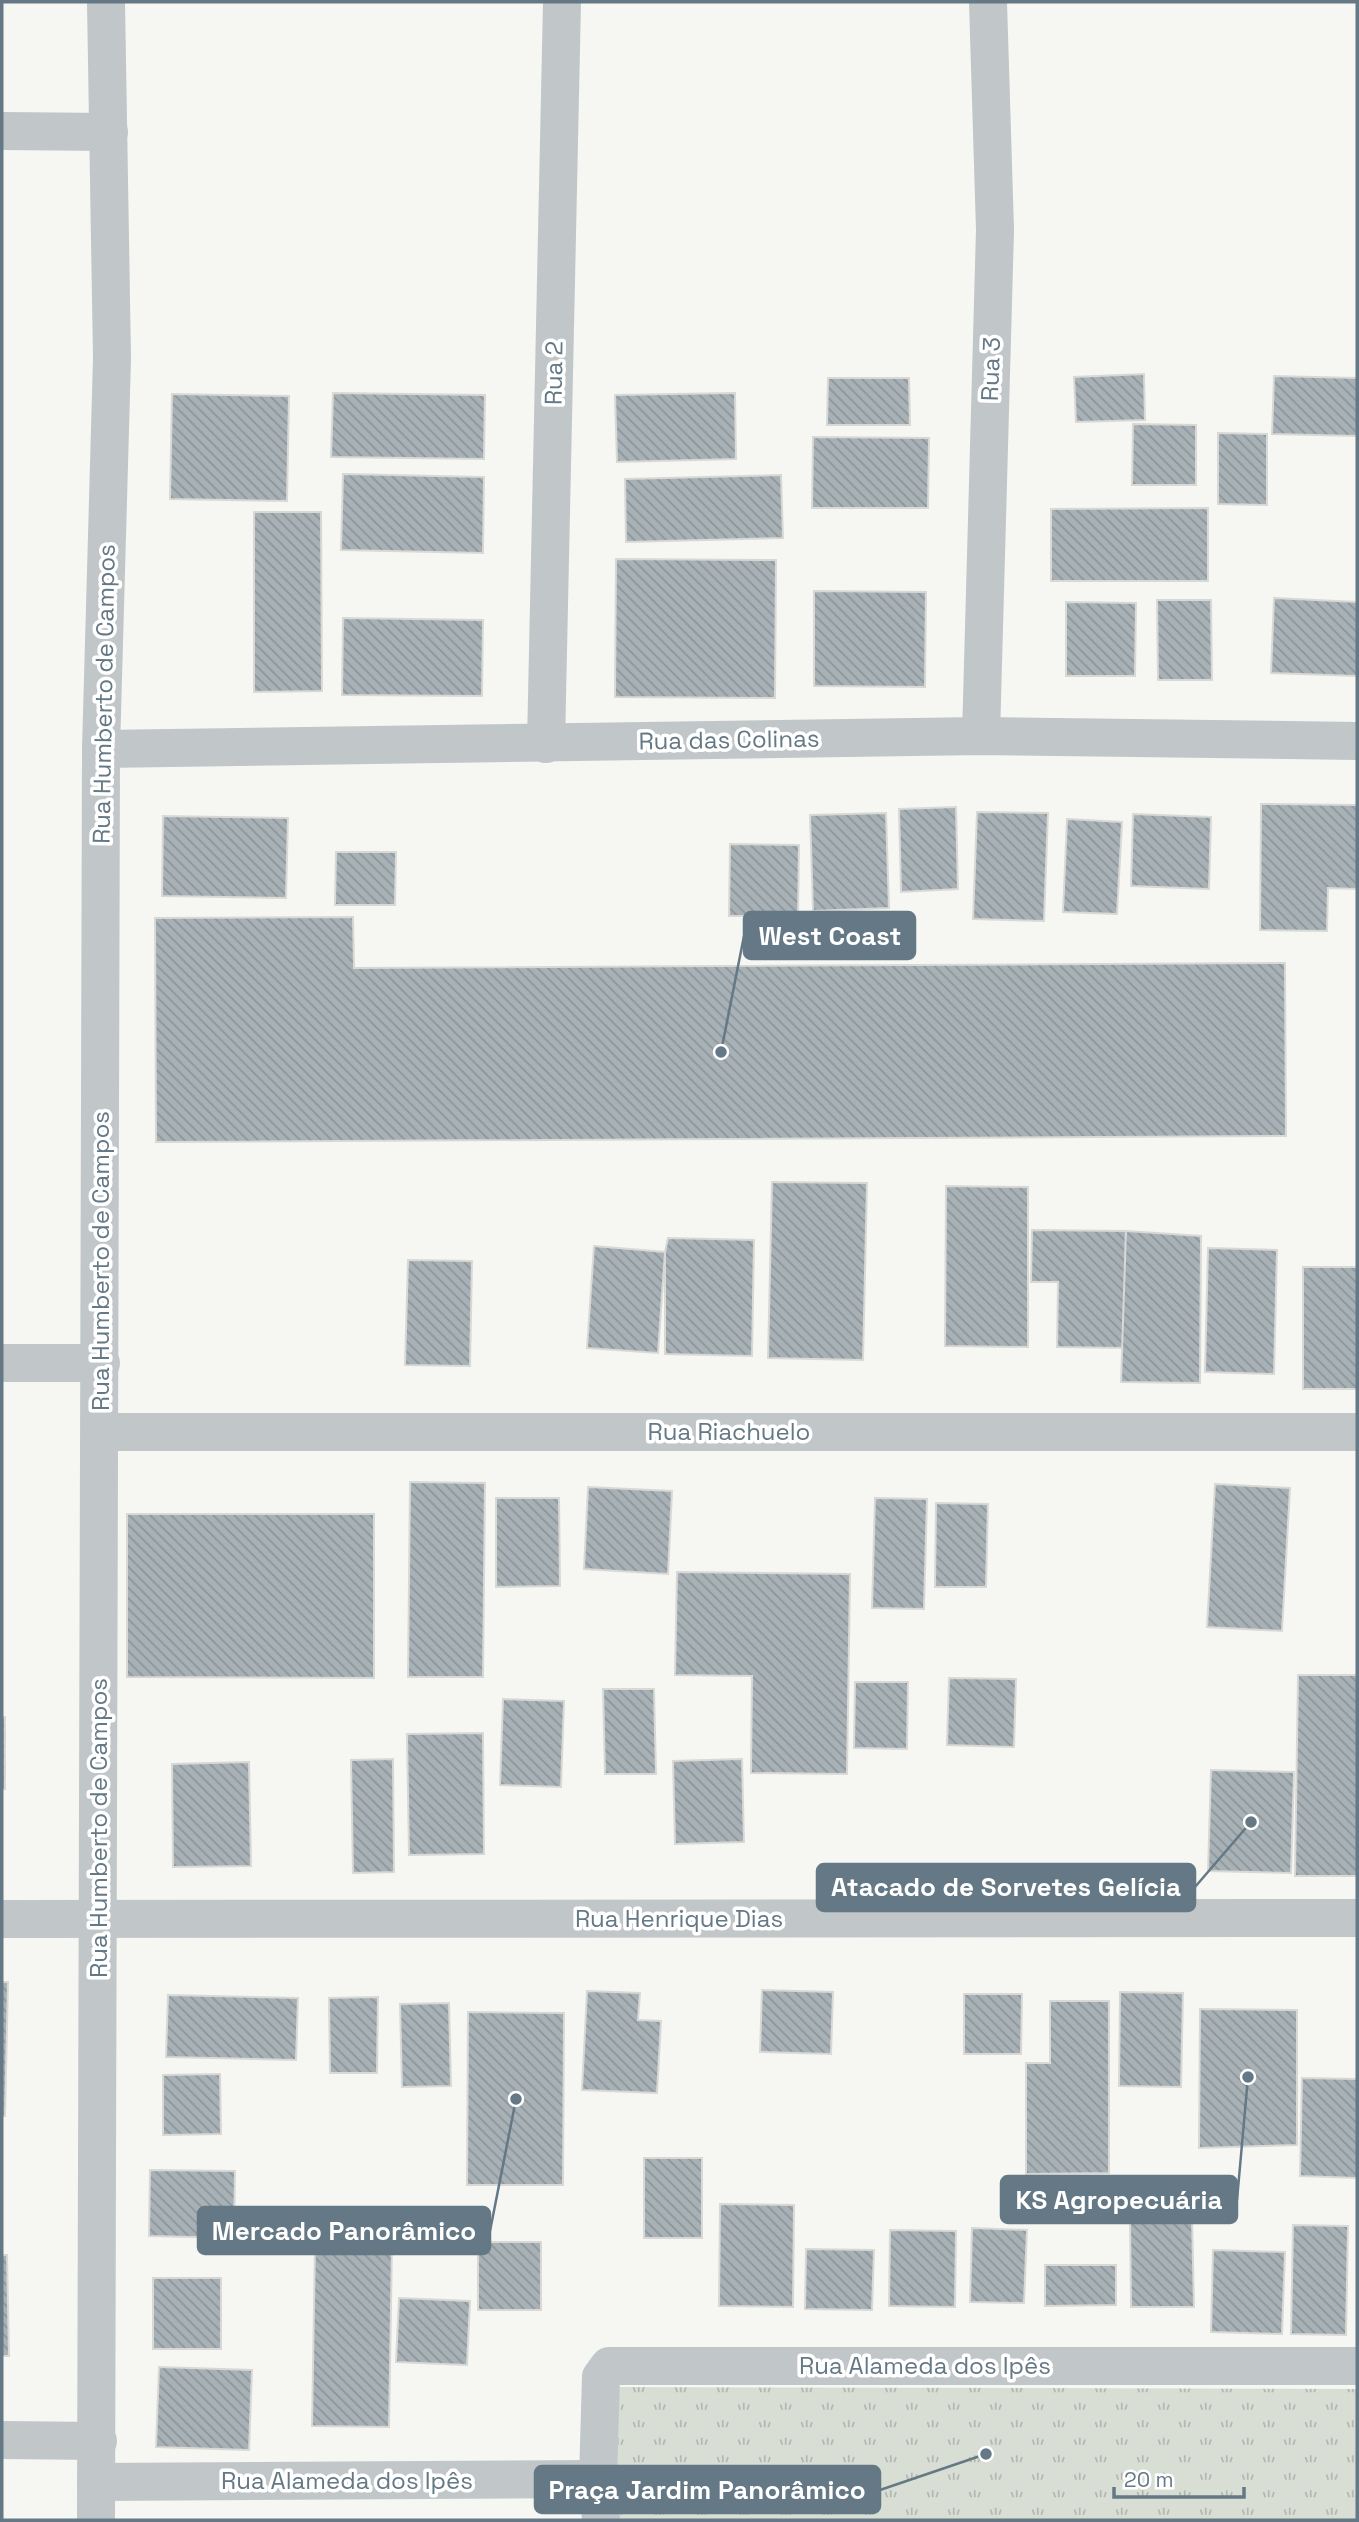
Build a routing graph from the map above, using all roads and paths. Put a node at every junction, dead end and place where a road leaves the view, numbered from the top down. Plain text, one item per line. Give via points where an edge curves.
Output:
1 (106, 2) edge
2 (562, 2) edge
3 (988, 2) edge
4 (2, 131) edge
5 (108, 132) junction
6 (981, 736) junction
7 (1357, 741) edge
8 (546, 744) junction
9 (102, 748) junction
10 (2, 1363) edge
11 (100, 1363) junction
12 (101, 1432) junction
13 (1357, 1432) edge
14 (1357, 1918) edge
15 (2, 1919) edge
16 (99, 1920) junction
17 (1357, 2366) edge
18 (2, 2440) edge
19 (98, 2441) junction
20 (598, 2479) junction
21 (96, 2482) junction
22 (96, 2520) edge
23 (601, 2520) edge

1 - 5 street, Rua Humberto de Campos
2 - 8 street, Rua 2
3 - 6 street, Rua 3 via 995,230
4 - 5 street
5 - 9 street, Rua Humberto de Campos via 112,358
6 - 7 street, Rua das Colinas
6 - 8 street, Rua das Colinas
8 - 9 street, Rua das Colinas
9 - 11 street, Rua Humberto de Campos
10 - 11 street
11 - 12 street, Rua Humberto de Campos
12 - 13 street, Rua Riachuelo
12 - 16 street, Rua Humberto de Campos
14 - 16 street, Rua Henrique Dias
15 - 16 street, Rua Henrique Dias
16 - 19 street, Rua Humberto de Campos
17 - 20 street, Rua Alameda dos Ipês via 609,2366 601,2377
18 - 19 street
19 - 21 street, Rua Humberto de Campos
20 - 21 street, Rua Alameda dos Ipês
20 - 23 street, Rua Alameda dos Ipês
21 - 22 street, Rua Humberto de Campos

